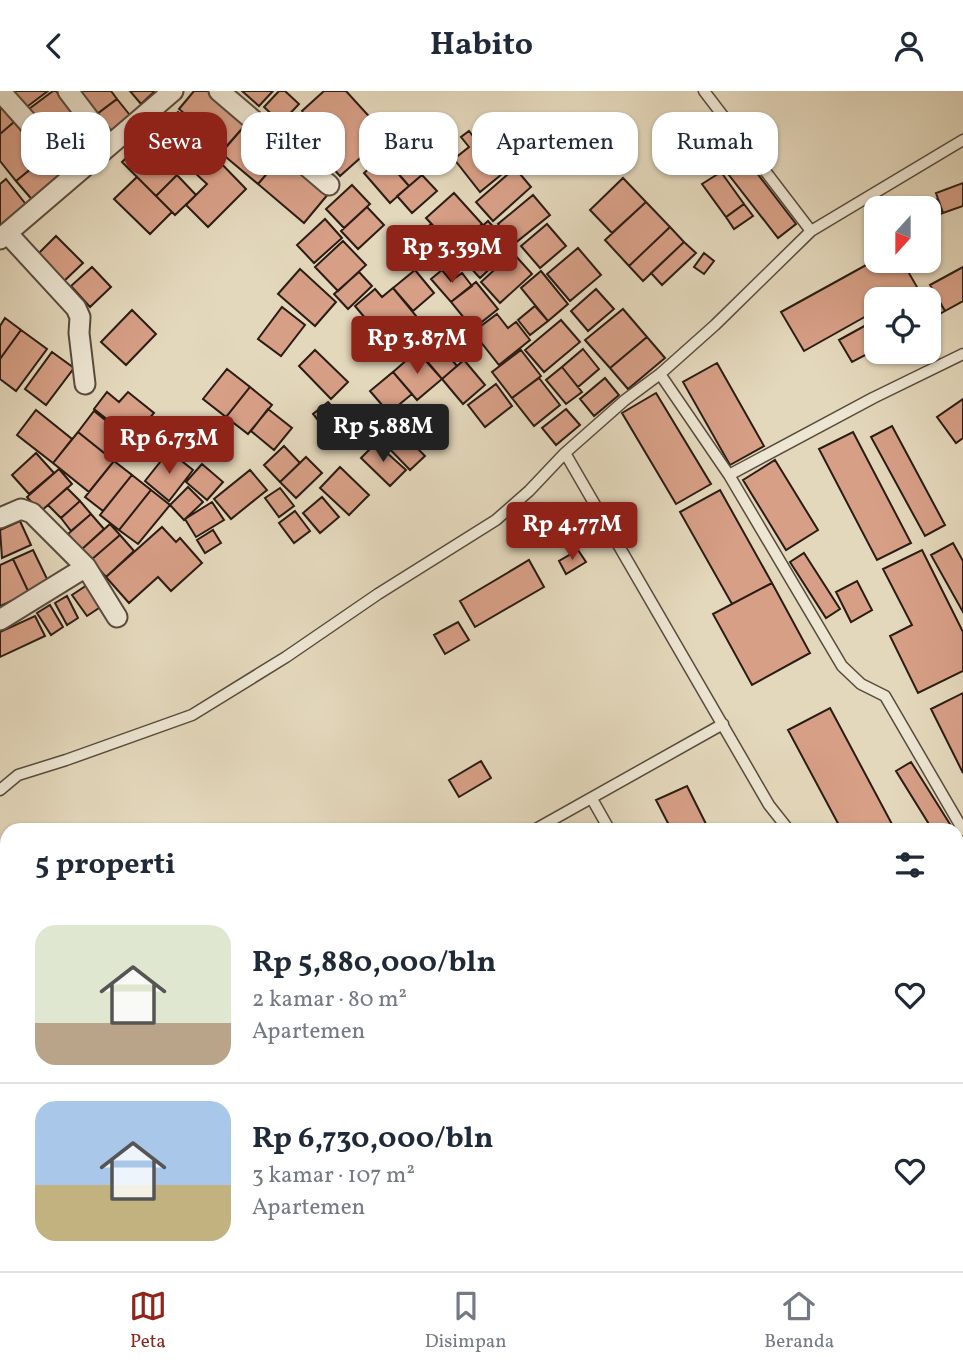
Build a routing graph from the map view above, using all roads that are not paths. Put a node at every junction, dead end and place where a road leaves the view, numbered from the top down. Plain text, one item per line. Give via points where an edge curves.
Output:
1 (0, 91) edge
2 (68, 91) edge
3 (173, 91) edge
4 (219, 91) edge
5 (704, 91) edge
6 (84, 112) edge
7 (21, 115) edge
8 (963, 140) edge
9 (110, 144) edge
10 (75, 175) edge
11 (329, 185) dead end
12 (811, 231) junction
13 (4, 236) edge
14 (963, 354) edge
15 (660, 374) junction
16 (85, 384) dead end
17 (565, 453) junction
18 (729, 475) junction
19 (0, 518) edge
20 (86, 567) junction
21 (117, 617) dead end
22 (0, 620) edge
23 (723, 724) junction
24 (0, 790) edge
25 (592, 799) junction
26 (547, 823) edge
27 (606, 823) edge
28 (783, 823) edge
29 (959, 823) edge

1 - 7 street
2 - 6 street
3 - 9 street
4 - 11 street
5 - 12 lane
8 - 12 lane
10 - 13 street
12 - 15 lane
13 - 16 street via 76,308
14 - 18 lane
15 - 17 lane
15 - 18 lane
17 - 23 lane
17 - 24 lane via 496,520 192,715 18,775
18 - 29 lane via 842,666 861,684 885,696
19 - 20 street via 28,510
20 - 21 street
20 - 22 street
23 - 25 lane
23 - 28 lane
25 - 26 lane
25 - 27 lane

